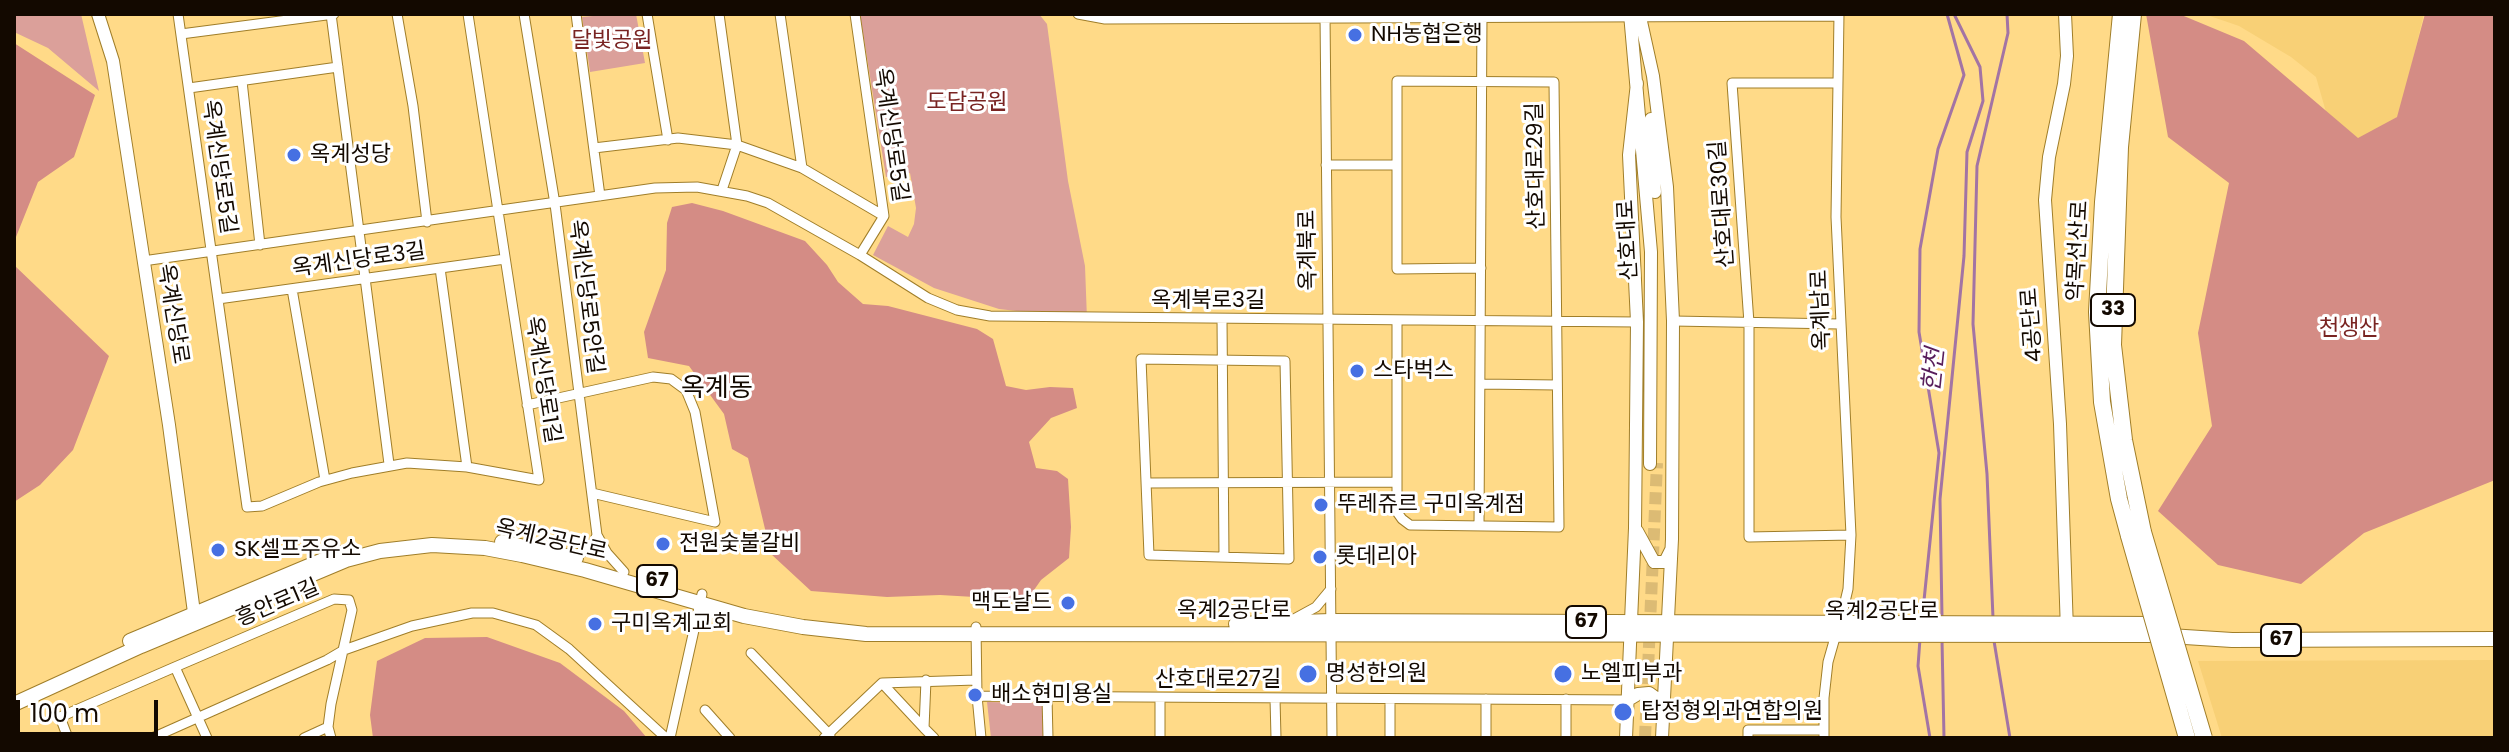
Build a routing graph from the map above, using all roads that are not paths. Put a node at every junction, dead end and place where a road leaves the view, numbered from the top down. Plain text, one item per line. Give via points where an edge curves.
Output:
1 (98, 14) edge
2 (178, 14) edge
3 (333, 14) edge
4 (397, 14) edge
5 (468, 14) edge
6 (524, 14) edge
7 (576, 14) edge
8 (647, 14) edge
9 (719, 14) edge
10 (780, 14) edge
11 (855, 14) edge
12 (1078, 14) edge
13 (2065, 14) edge
14 (2121, 14) edge
15 (2133, 14) edge
16 (1635, 15) edge
17 (1839, 15) edge
18 (1325, 16) edge
19 (1482, 16) edge
20 (181, 34) junction
21 (338, 67) junction
22 (242, 81) junction
23 (1481, 81) junction
24 (1637, 83) junction
25 (1838, 83) junction
26 (189, 88) junction
27 (668, 140) junction
28 (737, 145) junction
29 (594, 148) junction
30 (1326, 165) junction
31 (1397, 165) junction
32 (802, 168) junction
33 (722, 190) junction
34 (600, 196) junction
35 (555, 204) junction
36 (498, 212) junction
37 (884, 216) junction
38 (427, 222) junction
39 (359, 231) junction
40 (260, 245) junction
41 (212, 251) junction
42 (860, 255) junction
43 (505, 259) junction
44 (143, 261) junction
45 (440, 268) junction
46 (1481, 268) junction
47 (365, 278) junction
48 (292, 289) junction
49 (218, 299) junction
50 (1087, 319) joint
51 (1222, 319) junction
52 (1328, 320) junction
53 (1397, 320) junction
54 (1480, 321) junction
55 (1557, 321) junction
56 (1673, 321) junction
57 (1637, 322) junction
58 (1749, 323) junction
59 (1840, 324) junction
60 (1222, 360) junction
61 (1480, 384) junction
62 (1557, 385) junction
63 (579, 394) junction
64 (527, 405) junction
65 (389, 464) junction
66 (467, 467) junction
67 (325, 480) junction
68 (1330, 482) junction
69 (1397, 482) junction
70 (1146, 483) junction
71 (1223, 483) junction
72 (1288, 483) junction
73 (592, 493) junction
74 (1479, 526) junction
75 (1635, 528) junction
76 (2136, 534) junction
77 (597, 535) junction
78 (1851, 535) junction
79 (1672, 549) junction
80 (571, 557) junction
81 (1224, 557) junction
82 (624, 572) junction
83 (1331, 589) junction
84 (701, 599) junction
85 (195, 618) junction
86 (1284, 623) junction
87 (1332, 627) junction
88 (1631, 628) junction
89 (1669, 628) junction
90 (1838, 629) junction
91 (2067, 630) junction
92 (2495, 630) edge
93 (976, 631) junction
94 (2495, 639) edge
95 (344, 650) junction
96 (751, 653) dead end
97 (175, 667) junction
98 (926, 680) junction
99 (976, 680) junction
100 (882, 683) junction
101 (14, 693) edge
102 (977, 696) junction
103 (1047, 697) junction
104 (1160, 698) junction
105 (1275, 698) junction
106 (1332, 698) junction
107 (1390, 699) junction
108 (1486, 699) junction
109 (1566, 699) junction
110 (1628, 700) junction
111 (14, 704) edge
112 (705, 710) dead end
113 (1663, 718) junction
114 (199, 719) junction
115 (328, 727) junction
116 (924, 728) junction
117 (1748, 734) edge
118 (1823, 734) edge
119 (828, 737) edge
120 (68, 738) edge
121 (152, 738) edge
122 (207, 738) edge
123 (304, 738) edge
124 (331, 738) edge
125 (668, 738) edge
126 (730, 738) edge
127 (934, 738) edge
128 (981, 738) edge
129 (1048, 738) edge
130 (1160, 738) edge
131 (1276, 738) edge
132 (1332, 738) edge
133 (1390, 738) edge
134 (1486, 738) edge
135 (1566, 738) edge
136 (1626, 738) edge
137 (1662, 738) edge
138 (2187, 738) edge
139 (2204, 738) edge

1 - 44 street, 옥계신당로 via 113,61
2 - 20 street, 옥계신당로5길
3 - 20 street
3 - 21 street
4 - 38 street
5 - 36 street
6 - 35 street
7 - 29 street
8 - 27 street
9 - 28 street
10 - 32 street
11 - 37 street, 옥계신당로5길
12 - 18 street via 1105,19
13 - 91 street, 4공단로 via 2064,84 2045,200
14 - 76 highway, 약목선산로 / 33 via 2099,255 2098,358 2110,450
15 - 76 highway, 약목선산로 / 33 via 2116,225 2113,345
16 - 17 street
16 - 19 street
16 - 24 street, 산호대로
16 - 24 street, 산호대로 via 1650,110 1656,226 1659,394 1653,464 1651,252
16 - 56 street via 1653,76 1667,187
17 - 25 street, 옥계남로
18 - 19 street
18 - 30 street, 옥계북로
19 - 23 street
20 - 26 street, 옥계신당로5길
21 - 22 street, 옥계신당로5길
21 - 39 street
22 - 26 street, 옥계신당로5길
22 - 40 street, 옥계신당로5길
23 - 31 street, 산호대로29길 via 1397,81
23 - 46 street
23 - 55 street, 산호대로29길 via 1554,82
24 - 57 street via 1629,155
25 - 58 street, 산호대로30길 via 1732,83
25 - 59 street, 옥계남로
26 - 41 street, 옥계신당로5길
27 - 28 street via 696,138
27 - 29 street
28 - 32 street
28 - 33 street
29 - 34 street
30 - 31 street
30 - 52 street, 옥계북로
31 - 46 street, 산호대로29길 via 1397,269
32 - 37 street
33 - 34 street, 옥계신당로5길 via 679,187
33 - 42 street, 옥계신당로5길 via 768,203
34 - 35 street, 옥계신당로5길
35 - 36 street, 옥계신당로5길
35 - 63 street, 옥계신당로5안길
36 - 38 street, 옥계신당로5길
36 - 43 street, 옥계신당로1길
37 - 42 street, 옥계신당로5길
38 - 39 street, 옥계신당로5길
39 - 40 street, 옥계신당로5길
39 - 47 street
40 - 41 street, 옥계신당로5길
41 - 44 street, 옥계신당로5길
41 - 49 street, 옥계신당로1길
42 - 50 street, 옥계신당로5길 via 908,288 957,310
43 - 45 street, 옥계신당로3길
43 - 64 street, 옥계신당로1길
44 - 85 street, 옥계신당로
45 - 47 street, 옥계신당로3길
45 - 66 street
46 - 54 street
47 - 48 street, 옥계신당로3길
47 - 65 street
48 - 49 street, 옥계신당로3길
48 - 67 street
49 - 67 street, 옥계신당로1길 via 247,507
50 - 51 street, 옥계북로3길
51 - 52 street, 옥계북로3길
51 - 60 street
52 - 53 street
52 - 68 street, 옥계북로
53 - 54 street
53 - 69 street, 산호대로29길
54 - 55 street
54 - 61 street
55 - 57 street
55 - 62 street, 산호대로29길
56 - 58 street
56 - 79 street
57 - 75 street
58 - 59 street
58 - 78 street, 산호대로30길 via 1749,537
59 - 78 street, 옥계남로
60 - 70 street via 1141,359
60 - 71 street
60 - 72 street via 1285,361
61 - 62 street
61 - 74 street
62 - 74 street, 산호대로29길 via 1559,527
63 - 64 street
63 - 73 street, 옥계신당로5안길
63 - 73 street, 옥계신당로5안길 via 653,377 671,379 686,390 695,412 715,522
64 - 66 street, 옥계신당로1길 via 539,480
65 - 66 street, 옥계신당로1길
65 - 67 street, 옥계신당로1길
68 - 69 street
68 - 72 street
68 - 83 street, 옥계북로
69 - 74 street, 산호대로29길 via 1397,512 1410,525
70 - 71 street
70 - 81 street via 1149,555
71 - 72 street
71 - 81 street
72 - 81 street via 1289,559
73 - 77 street, 옥계신당로5안길
75 - 79 street via 1654,562 1665,562
75 - 88 street
76 - 138 highway, 33, bridge
76 - 139 highway, 33, bridge
77 - 80 street via 591,549
77 - 82 street, 옥계신당로5안길
78 - 90 street, 옥계남로 via 1848,589
79 - 89 street
80 - 82 main road, 옥계2공단로 / 67
80 - 85 main road, 옥계2공단로 / 67 via 458,536 394,540 313,561
82 - 84 main road, 옥계2공단로 / 67
83 - 86 street via 1316,607
83 - 87 street, 옥계북로
84 - 85 main road, 옥계2공단로 / 67 via 522,555 432,545 346,560
84 - 93 main road, 옥계2공단로 / 67 via 744,616 803,627 866,634
84 - 125 street
85 - 101 main road, 옥계2공단로 / 67
85 - 111 main road, 옥계2공단로 / 67
86 - 87 main road, 옥계2공단로 / 67
86 - 93 main road, 옥계2공단로 / 67
87 - 88 main road, 옥계2공단로 / 67
87 - 93 main road, 옥계2공단로 / 67
87 - 106 street, 옥계북로
88 - 89 main road, 옥계2공단로 / 67
88 - 110 street
89 - 90 main road, 옥계2공단로 / 67
89 - 113 street
90 - 91 main road, 옥계2공단로 / 67
90 - 118 street, 옥계남로 via 1828,662
91 - 92 main road, 옥계2공단로 / 67 via 2163,624 2241,632
91 - 94 main road, 옥계2공단로 / 67 via 2232,640
93 - 99 street
95 - 97 street, 흥안로1길 via 352,604 343,598
95 - 114 street
95 - 115 street, 흥안로1길
95 - 125 street via 445,617 493,613 513,618 536,625 569,649
96 - 119 street
97 - 114 street
97 - 120 street, 흥안로1길 via 60,717
98 - 99 street
98 - 100 street
98 - 116 street
99 - 102 street
100 - 116 street
100 - 119 street
102 - 103 street, 산호대로27길
102 - 128 street
103 - 104 street, 산호대로27길
103 - 129 street
104 - 105 street, 산호대로27길
104 - 130 street
105 - 106 street, 산호대로27길
105 - 131 street
106 - 107 street, 산호대로27길
106 - 132 street, 옥계북로
107 - 108 street, 산호대로27길
107 - 133 street
108 - 109 street, 산호대로27길
108 - 134 street
109 - 110 street, 산호대로27길
109 - 135 street
110 - 113 street via 1652,695
110 - 136 street
112 - 126 street
113 - 137 street
114 - 121 street
114 - 122 street
115 - 123 street
115 - 124 street, 흥안로1길
116 - 127 street
117 - 118 street

